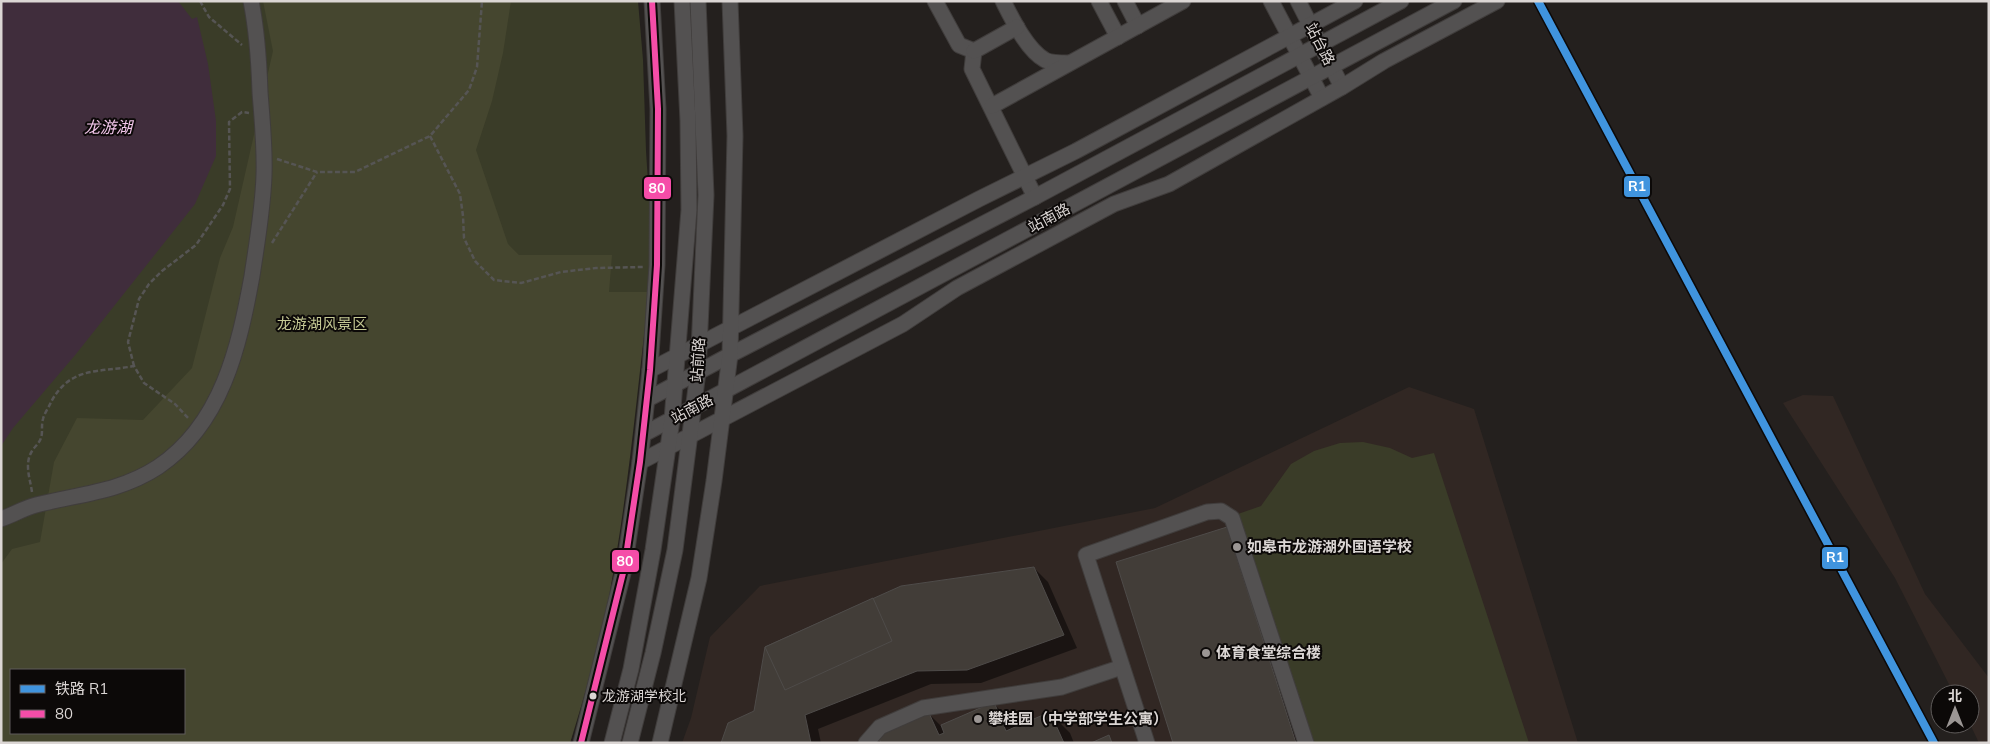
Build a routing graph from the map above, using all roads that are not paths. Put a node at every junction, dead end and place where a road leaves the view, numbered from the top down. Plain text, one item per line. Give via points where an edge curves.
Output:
1 (251, 1) edge
2 (652, 1) edge
3 (682, 1) edge
4 (698, 1) edge
5 (730, 1) edge
6 (934, 1) edge
7 (1003, 1) edge
8 (1100, 1) edge
9 (1125, 1) edge
10 (1183, 1) edge
11 (1271, 1) edge
12 (1298, 1) edge
13 (1356, 1) edge
14 (1401, 1) edge
15 (1454, 1) edge
16 (1497, 1) edge
17 (1164, 6) edge
18 (1310, 25) junction
19 (1138, 26) junction
20 (1017, 27) junction
21 (1290, 36) junction
22 (1118, 37) junction
23 (1320, 44) junction
24 (974, 51) junction
25 (1300, 55) junction
26 (1069, 63) junction
27 (1331, 67) junction
28 (1311, 78) junction
29 (1342, 87) junction
30 (1322, 98) junction
31 (992, 106) junction
32 (1026, 175) junction
33 (1036, 197) junction
34 (731, 328) junction
35 (700, 344) junction
36 (677, 355) junction
37 (730, 355) junction
38 (650, 370) junction
39 (698, 372) junction
40 (675, 385) junction
41 (725, 392) junction
42 (648, 399) junction
43 (694, 408) junction
44 (672, 420) junction
45 (722, 420) junction
46 (644, 434) junction
47 (691, 436) junction
48 (668, 448) junction
49 (640, 462) junction
50 (1, 519) edge
51 (1122, 667) junction
52 (581, 743) edge
53 (612, 743) edge
54 (630, 743) edge
55 (660, 743) edge
56 (866, 743) edge
57 (1147, 743) edge
58 (1306, 743) edge

1 - 50 street via 264,154 261,227 244,321 228,372 211,411 181,448 134,481 34,506
2 - 38 street via 658,110 657,265
3 - 36 street, 站前路 via 689,210
4 - 35 street, 站前路 via 706,194
5 - 34 street via 736,136
6 - 24 street via 958,45
7 - 20 street
8 - 22 street
9 - 19 street
10 - 17 street
11 - 21 street
12 - 18 street, 站台路
13 - 18 street
14 - 23 street, 站南路
15 - 27 street, 站南路
16 - 29 street
17 - 19 street
18 - 21 street
18 - 23 street, 站台路
19 - 22 street
20 - 24 street
20 - 26 street via 1046,61
21 - 25 street
21 - 32 street
22 - 26 street
23 - 25 street, 站南路
23 - 27 street, 站台路
24 - 31 street via 972,69
25 - 28 street
25 - 33 street, 站南路
26 - 31 street
27 - 28 street, 站南路
27 - 29 street, 站台路
28 - 30 street
28 - 41 street, 站南路
29 - 30 street
30 - 45 street via 1169,184 1114,204 966,283 903,324
31 - 32 street
32 - 33 street
32 - 34 street
33 - 37 street, 站南路
34 - 35 street
34 - 37 street
35 - 36 street
35 - 39 street, 站前路
36 - 38 street
36 - 40 street, 站前路
37 - 39 street, 站南路
37 - 41 street
38 - 42 street
39 - 40 street, 站南路
39 - 43 street, 站前路
40 - 42 street, 站南路
40 - 44 street, 站前路
41 - 43 street, 站南路
41 - 45 street
42 - 46 street
43 - 44 street, 站南路
43 - 47 street, 站前路
44 - 46 street, 站南路
44 - 48 street, 站前路
45 - 47 street
45 - 55 street via 699,578
46 - 49 street
47 - 48 street
47 - 54 street, 站前路 via 675,550
48 - 49 street
48 - 53 street, 站前路 via 633,660
49 - 52 street via 624,569
51 - 56 street via 1062,687 923,708 880,727
51 - 57 street
51 - 58 street via 1086,555 1207,512 1221,511 1232,518

